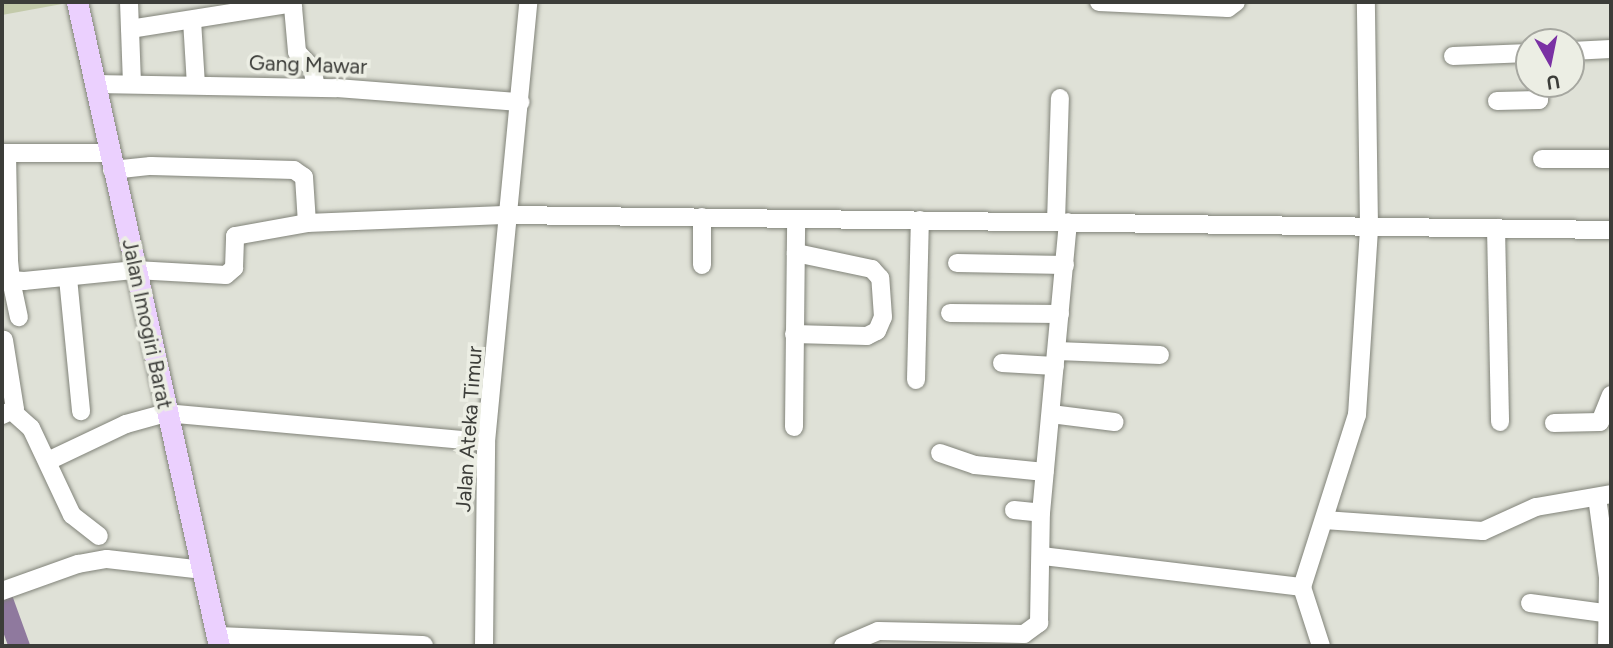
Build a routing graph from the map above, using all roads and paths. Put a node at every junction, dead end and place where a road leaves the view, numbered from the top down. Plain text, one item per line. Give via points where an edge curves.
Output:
1 (77, 2) edge
2 (129, 2) edge
3 (528, 2) edge
4 (1099, 2) edge
5 (1236, 2) edge
6 (1366, 2) edge
7 (192, 20) junction
8 (130, 29) junction
9 (1611, 50) edge
10 (1585, 51) edge
11 (1515, 54) edge
12 (1453, 56) dead end
13 (94, 84) junction
14 (132, 84) junction
15 (196, 85) junction
16 (316, 87) junction
17 (1060, 98) dead end
18 (1539, 98) edge
19 (1497, 101) dead end
20 (520, 102) junction
21 (5, 154) edge
22 (1542, 159) dead end
23 (1611, 159) edge
24 (110, 162) junction
25 (510, 215) junction
26 (702, 218) junction
27 (796, 219) junction
28 (919, 220) junction
29 (1062, 222) junction
30 (307, 223) junction
31 (1369, 226) junction
32 (1496, 228) junction
33 (1611, 230) edge
34 (796, 253) junction
35 (5, 260) edge
36 (957, 263) dead end
37 (702, 265) dead end
38 (1065, 265) junction
39 (135, 270) junction
40 (68, 278) junction
41 (11, 280) junction
42 (950, 313) dead end
43 (1060, 314) junction
44 (19, 317) dead end
45 (794, 334) junction
46 (5, 340) dead end
47 (1160, 355) dead end
48 (1056, 359) junction
49 (1002, 363) dead end
50 (916, 380) dead end
51 (1611, 395) edge
52 (81, 411) dead end
53 (166, 413) junction
54 (7, 414) edge
55 (1051, 414) junction
56 (1114, 422) dead end
57 (1500, 422) dead end
58 (1554, 423) dead end
59 (794, 427) dead end
60 (486, 442) junction
61 (940, 453) dead end
62 (48, 461) junction
63 (1045, 472) junction
64 (1604, 495) edge
65 (1013, 510) dead end
66 (1041, 513) junction
67 (1324, 520) junction
68 (99, 536) dead end
69 (1042, 556) junction
70 (203, 570) junction
71 (1302, 587) junction
72 (2, 591) edge
73 (1530, 603) dead end
74 (1609, 614) edge
75 (914, 640) edge
76 (218, 641) edge
77 (994, 641) edge
78 (424, 645) edge
79 (484, 646) edge
80 (843, 646) edge
81 (1321, 646) edge
82 (1607, 646) edge

1 - 13 main road, Jalan Imogiri Barat
2 - 8 street
3 - 20 street, Jalan Ateka Timur
4 - 5 street via 1216,8
6 - 31 street
7 - 8 street
7 - 15 street
7 - 16 street via 291,6 296,47 312,68
8 - 14 street
9 - 10 street
11 - 12 street
13 - 14 street, Gang Mawar
13 - 24 main road, Jalan Imogiri Barat
14 - 15 street, Gang Mawar
15 - 16 street, Gang Mawar
16 - 20 street, Gang Mawar
17 - 29 street
18 - 19 street
20 - 25 street, Jalan Ateka Timur
21 - 24 street
21 - 35 street
22 - 23 street
24 - 30 street via 294,170 304,177
24 - 39 main road, Jalan Imogiri Barat
25 - 26 street
25 - 30 street
25 - 60 street, Jalan Ateka Timur
26 - 27 street
26 - 37 street
27 - 28 street
27 - 34 street
28 - 29 street
28 - 50 street
29 - 31 street
29 - 38 street
30 - 39 street via 235,236 234,268 226,275
31 - 32 street
31 - 67 street via 1357,415
32 - 33 street
32 - 57 street
34 - 45 street
34 - 45 street via 872,269 880,278 883,317 877,331 867,336
35 - 41 street
36 - 38 street
38 - 43 street
39 - 40 street
39 - 53 main road, Jalan Imogiri Barat
40 - 41 street
40 - 52 street
41 - 44 street
42 - 43 street
43 - 48 street
45 - 59 street
46 - 54 street
47 - 48 street
48 - 49 street
48 - 55 street
51 - 58 street via 1600,422
53 - 60 street
53 - 62 street via 126,424
53 - 70 main road, Jalan Imogiri Barat
54 - 62 street via 31,428
55 - 56 street
55 - 63 street
60 - 79 street, Jalan Ateka Timur
61 - 63 street via 975,465
62 - 68 street via 72,515
63 - 66 street
64 - 67 street via 1536,507 1483,531
64 - 74 street
65 - 66 street
66 - 69 street
67 - 71 street
69 - 71 street
69 - 77 street via 1035,630
70 - 72 street via 107,559 39,576
70 - 76 main road, Jalan Imogiri Barat
71 - 81 street
73 - 74 street
74 - 82 street
75 - 77 street
75 - 80 street via 878,631
76 - 78 street

